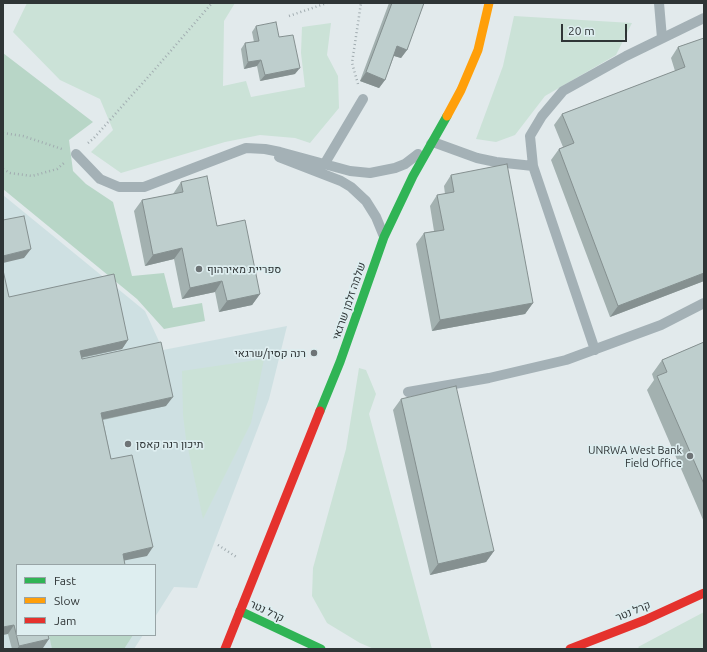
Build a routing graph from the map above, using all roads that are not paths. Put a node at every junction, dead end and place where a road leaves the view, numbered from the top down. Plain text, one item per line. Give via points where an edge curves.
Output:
1 (489, 3) edge
2 (659, 3) edge
3 (704, 18) edge
4 (662, 38) junction
5 (363, 99) road end
6 (433, 142) junction
7 (246, 148) junction
8 (76, 154) road end
9 (326, 163) junction
10 (533, 166) junction
11 (384, 238) junction
12 (704, 303) edge
13 (595, 350) junction
14 (408, 392) dead end
15 (704, 594) edge
16 (240, 611) junction
17 (598, 638) junction
18 (225, 649) edge
19 (321, 649) edge
20 (570, 649) edge
21 (606, 649) edge

1 - 6 street, שלמה זלמן שרגאי via 478,50 461,90
2 - 4 lane
3 - 4 lane
4 - 10 lane via 564,91 542,116 530,136
5 - 9 lane
6 - 9 lane via 405,164 378,172 360,173
6 - 10 lane via 477,158
6 - 11 street, שלמה זלמן שרגאי via 410,182
7 - 8 lane via 144,187 119,187 100,179
7 - 9 lane via 265,149
7 - 11 lane via 288,160 346,183 366,201 381,226
10 - 13 lane
11 - 16 street, שלמה זלמן שרגאי via 340,362
12 - 13 lane via 661,325
13 - 14 lane via 518,372
15 - 17 street, קרל נטר
16 - 18 street, קרל נטר
16 - 19 street, קרל נטר
17 - 20 street, קרל נטר
17 - 21 lane

